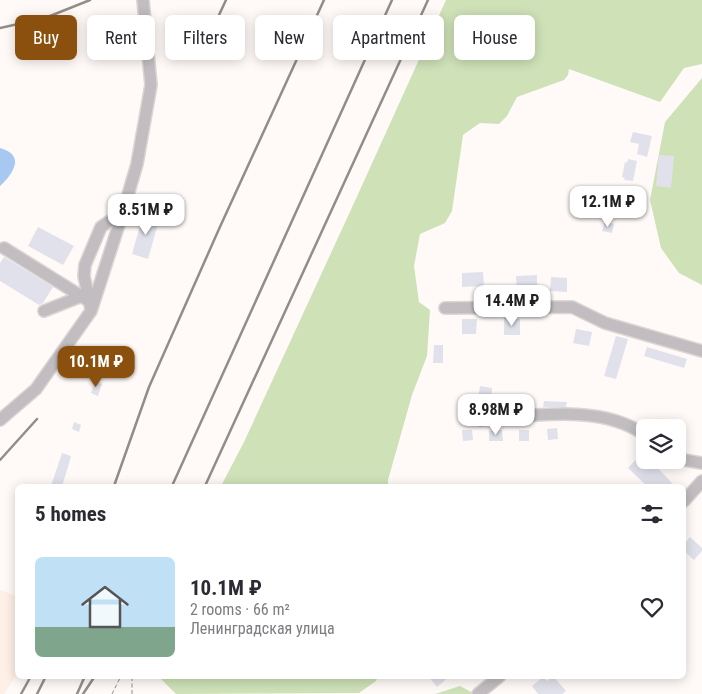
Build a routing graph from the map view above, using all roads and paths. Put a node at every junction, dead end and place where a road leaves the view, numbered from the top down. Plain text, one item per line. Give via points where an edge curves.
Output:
1 (143, 0) edge
2 (123, 212) junction
3 (4, 248) dead end
4 (87, 303) junction
5 (445, 308) dead end
6 (44, 311) dead end
7 (702, 351) edge
8 (1, 417) edge
9 (480, 420) dead end
10 (636, 429) edge
11 (686, 460) edge
12 (702, 463) edge
13 (702, 481) edge
14 (686, 499) edge
15 (120, 679) edge
16 (132, 679) edge
17 (496, 679) edge
18 (112, 694) edge
19 (132, 694) edge
20 (478, 694) edge

1 - 2 street via 151,85 137,164
2 - 4 street
2 - 4 street via 101,227 85,265
3 - 4 street
4 - 6 street
4 - 8 street via 36,389
5 - 7 street via 572,307 605,323
9 - 10 street via 574,413 620,421
11 - 12 street
13 - 14 street
15 - 18 path
16 - 19 path
17 - 20 street

